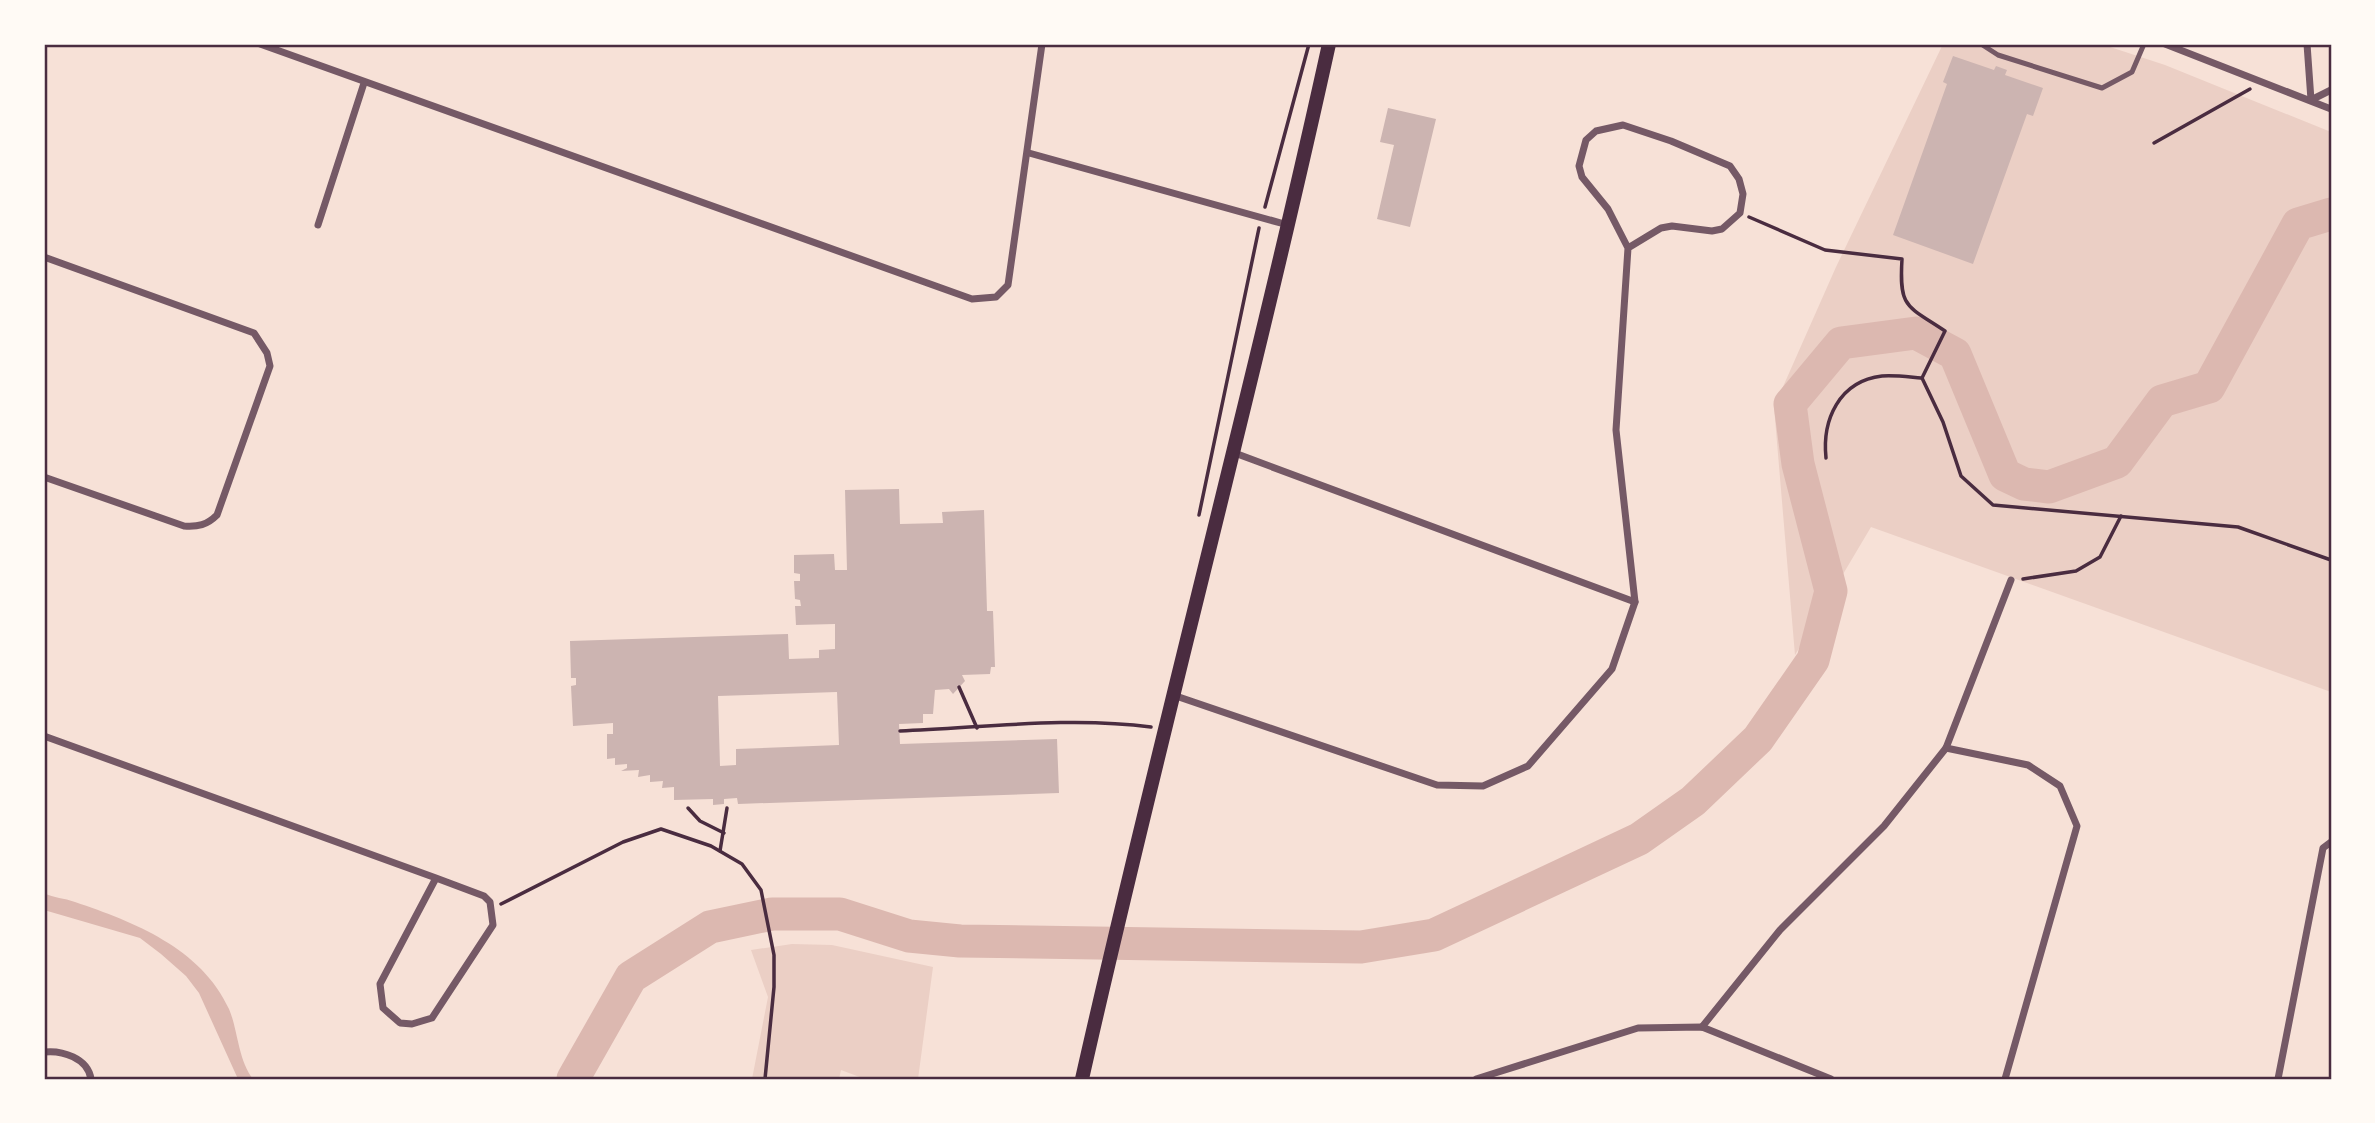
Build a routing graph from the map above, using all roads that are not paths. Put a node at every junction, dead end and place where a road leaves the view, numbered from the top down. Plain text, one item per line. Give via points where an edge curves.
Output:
1 (260, 44) edge
2 (1042, 44) edge
3 (1329, 44) edge
4 (1981, 44) edge
5 (2144, 44) edge
6 (2165, 44) edge
7 (2307, 44) edge
8 (364, 83) junction
9 (2331, 90) edge
10 (2311, 100) junction
11 (2331, 109) edge
12 (1029, 153) junction
13 (318, 225) dead end
14 (1290, 225) junction
15 (1628, 248) junction
16 (44, 257) edge
17 (1232, 453) junction
18 (44, 477) edge
19 (2011, 580) road end
20 (1635, 602) junction
21 (1172, 695) junction
22 (44, 736) edge
23 (1946, 748) junction
24 (2331, 842) edge
25 (436, 877) junction
26 (1702, 1027) junction
27 (44, 1052) edge
28 (91, 1079) edge
29 (1082, 1079) edge
30 (1476, 1079) edge
31 (1831, 1079) edge
32 (2005, 1079) edge
33 (2278, 1079) edge

1 - 8 street
2 - 12 street
3 - 14 main road
4 - 5 lane via 1998,55 2102,88 2132,72
6 - 10 street
7 - 10 street
8 - 12 street via 972,299 996,297 1008,285
8 - 13 street
9 - 10 street
10 - 11 street
12 - 14 street
14 - 17 main road
15 - 15 street via 1661,228 1722,229 1740,213 1743,194 1730,166 1623,125 1596,131 1586,140 1578,166
15 - 20 street via 1616,430
16 - 18 street via 254,333 270,366 217,515 210,522 184,526
17 - 20 street
17 - 21 main road
19 - 23 street
20 - 21 street via 1612,669 1528,766 1483,786 1437,785
21 - 29 main road via 1155,725 1122,905
22 - 25 street
23 - 26 street via 1884,826 1780,930
23 - 32 street via 2028,765 2060,786 2077,826
24 - 33 street via 2323,848
25 - 25 street via 380,984 383,1009 400,1023 424,1022 441,1008 493,925 490,902 484,896
26 - 30 street via 1638,1028
26 - 31 street
27 - 28 street via 66,1053 81,1062

